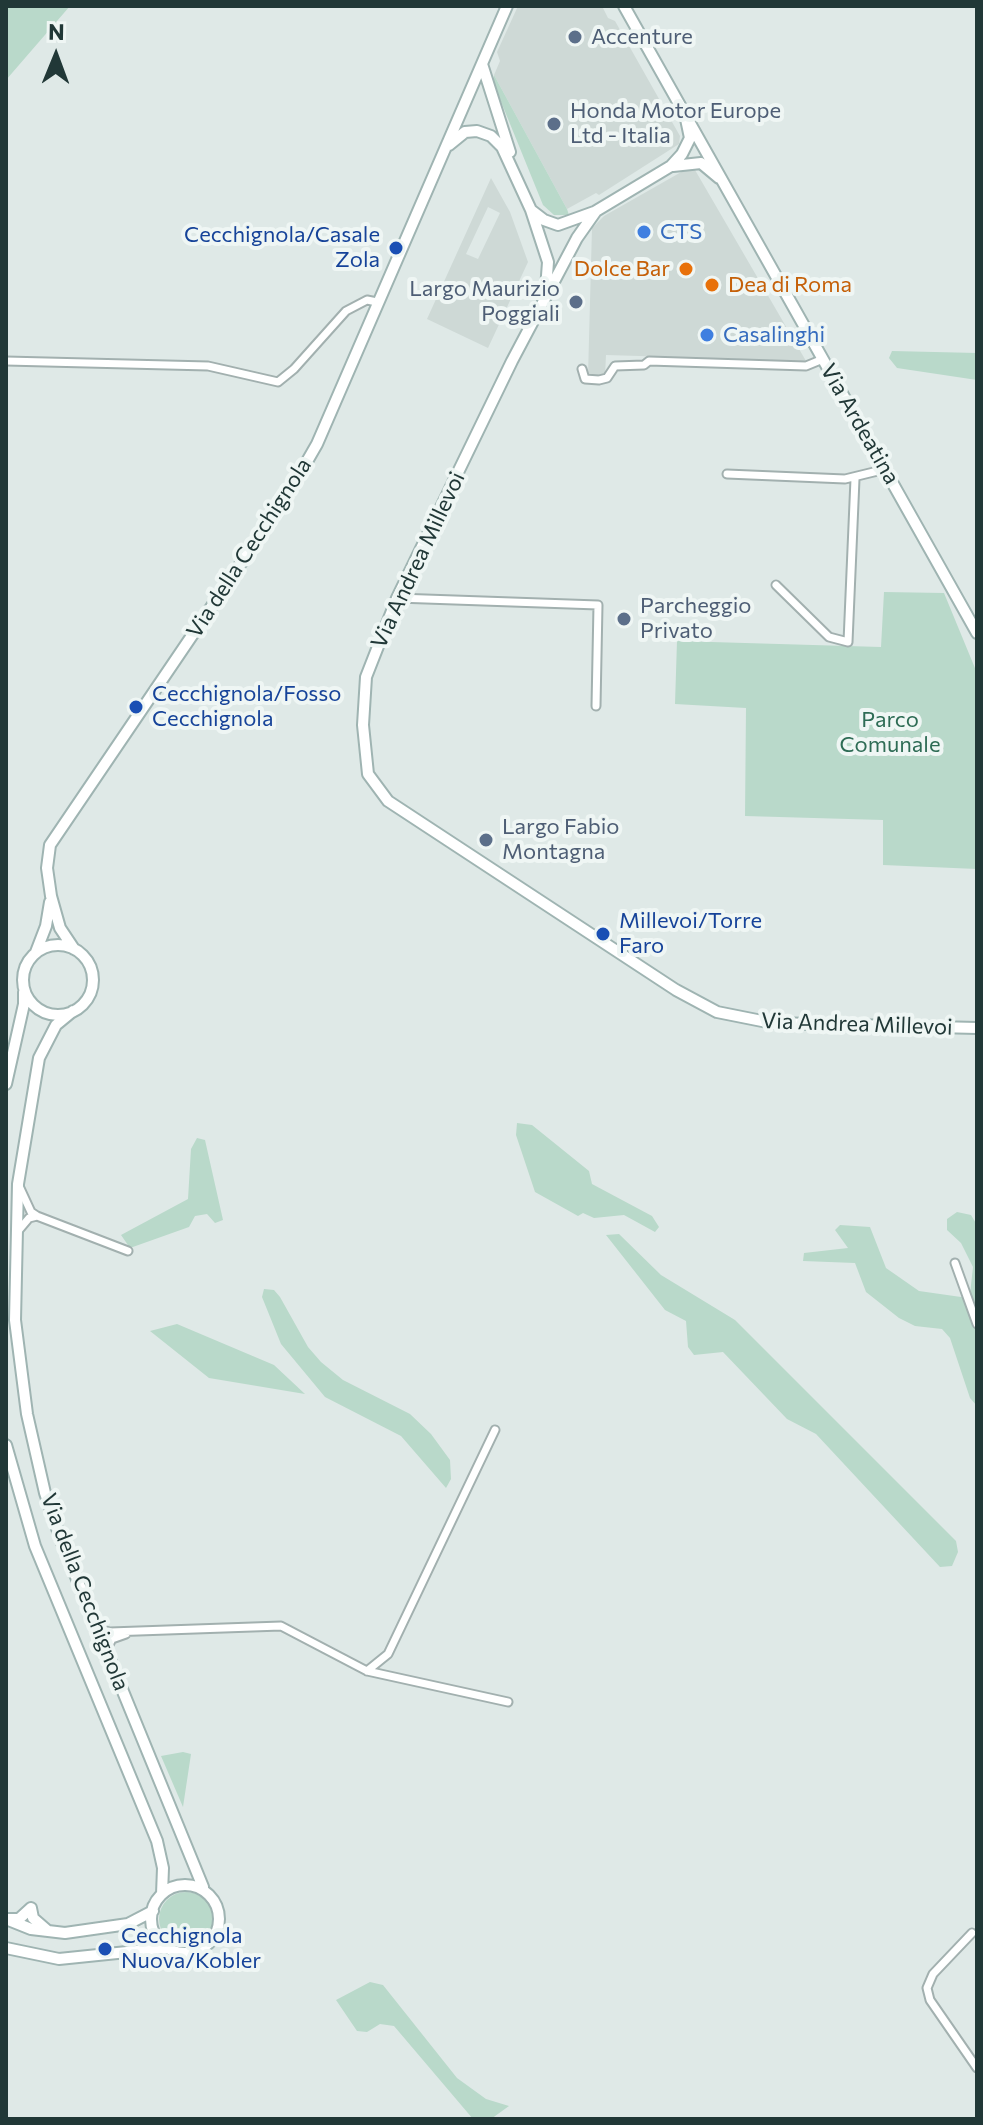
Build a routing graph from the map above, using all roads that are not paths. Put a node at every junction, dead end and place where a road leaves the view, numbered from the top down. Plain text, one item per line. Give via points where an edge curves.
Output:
1 (507, 6) edge
2 (624, 6) edge
3 (481, 62) junction
4 (686, 119) junction
5 (442, 154) junction
6 (511, 161) junction
7 (671, 166) junction
8 (723, 183) junction
9 (531, 210) junction
10 (596, 211) junction
11 (544, 298) junction
12 (377, 302) junction
13 (823, 359) junction
14 (6, 361) edge
15 (582, 369) dead end
16 (886, 469) junction
17 (727, 474) dead end
18 (855, 479) junction
19 (776, 585) dead end
20 (397, 598) junction
21 (977, 633) edge
22 (596, 706) dead end
23 (51, 896) junction
24 (74, 949) junction
25 (35, 954) junction
26 (23, 986) junction
27 (73, 1011) junction
28 (977, 1028) edge
29 (6, 1084) edge
30 (18, 1184) junction
31 (37, 1216) junction
32 (14, 1239) junction
33 (128, 1251) dead end
34 (955, 1263) dead end
35 (977, 1324) edge
36 (495, 1430) dead end
37 (6, 1445) edge
38 (94, 1622) junction
39 (132, 1631) junction
40 (107, 1654) junction
41 (367, 1671) junction
42 (508, 1702) dead end
43 (203, 1887) junction
44 (162, 1894) junction
45 (153, 1911) junction
46 (6, 1919) edge
47 (56, 1933) junction
48 (972, 1933) dead end
49 (6, 1948) edge
50 (167, 1948) junction
51 (977, 2068) edge

1 - 3 street, Via della Cecchignola
2 - 4 street, Via Ardeatina
3 - 5 street, Via della Cecchignola
3 - 6 street
4 - 7 street via 688,144
4 - 8 street, Via Ardeatina
5 - 6 street via 460,135 477,131 494,137
5 - 12 street, Via della Cecchignola
6 - 9 street
7 - 8 street via 701,163
7 - 10 street, Via Andrea Millevoi
8 - 13 street, Via Ardeatina
9 - 10 street via 558,225
9 - 11 street via 550,268
10 - 11 street, Via Andrea Millevoi
11 - 20 street, Via Andrea Millevoi
12 - 14 street via 367,300 346,311 278,382 208,366
12 - 23 street, Via della Cecchignola via 317,444 290,491 55,836 47,856
13 - 15 street via 811,366 649,361 615,366 599,380 585,379
13 - 16 street, Via Ardeatina
16 - 18 street
16 - 21 street, Via Ardeatina
17 - 18 street
18 - 19 street via 848,642 829,637
20 - 22 street via 598,605
20 - 28 street, Via Andrea Millevoi via 366,677 363,725 368,774 388,801 717,1012 772,1023
23 - 24 street, Via della Cecchignola via 60,928
23 - 25 street, Via della Cecchignola
24 - 25 street via 49,946
24 - 27 street via 87,961 93,983 83,1005
25 - 26 street via 27,963
26 - 27 street via 29,1000 47,1013
26 - 29 street via 24,1004
27 - 30 street, Via della Cecchignola via 56,1025 39,1058
30 - 31 street
30 - 32 street, Via della Cecchignola
31 - 32 street via 24,1222
31 - 33 street
32 - 38 street, Via della Cecchignola via 15,1320 27,1414 45,1493
34 - 35 street
36 - 41 street via 388,1654
37 - 44 street, Via della Cecchignola via 45,1573 157,1841
38 - 39 street via 102,1631
38 - 40 street, Via della Cecchignola
39 - 40 street via 112,1639
39 - 41 street via 281,1626
40 - 43 street, Via della Cecchignola
41 - 42 street
43 - 44 street via 176,1886
43 - 50 street via 219,1911 214,1936 192,1952
44 - 45 street
45 - 47 street via 128,1924
45 - 50 street via 155,1936
46 - 47 street
46 - 47 street via 19,1919 31,1908 42,1927
48 - 51 street via 933,1974 927,1988
49 - 50 street via 59,1959

